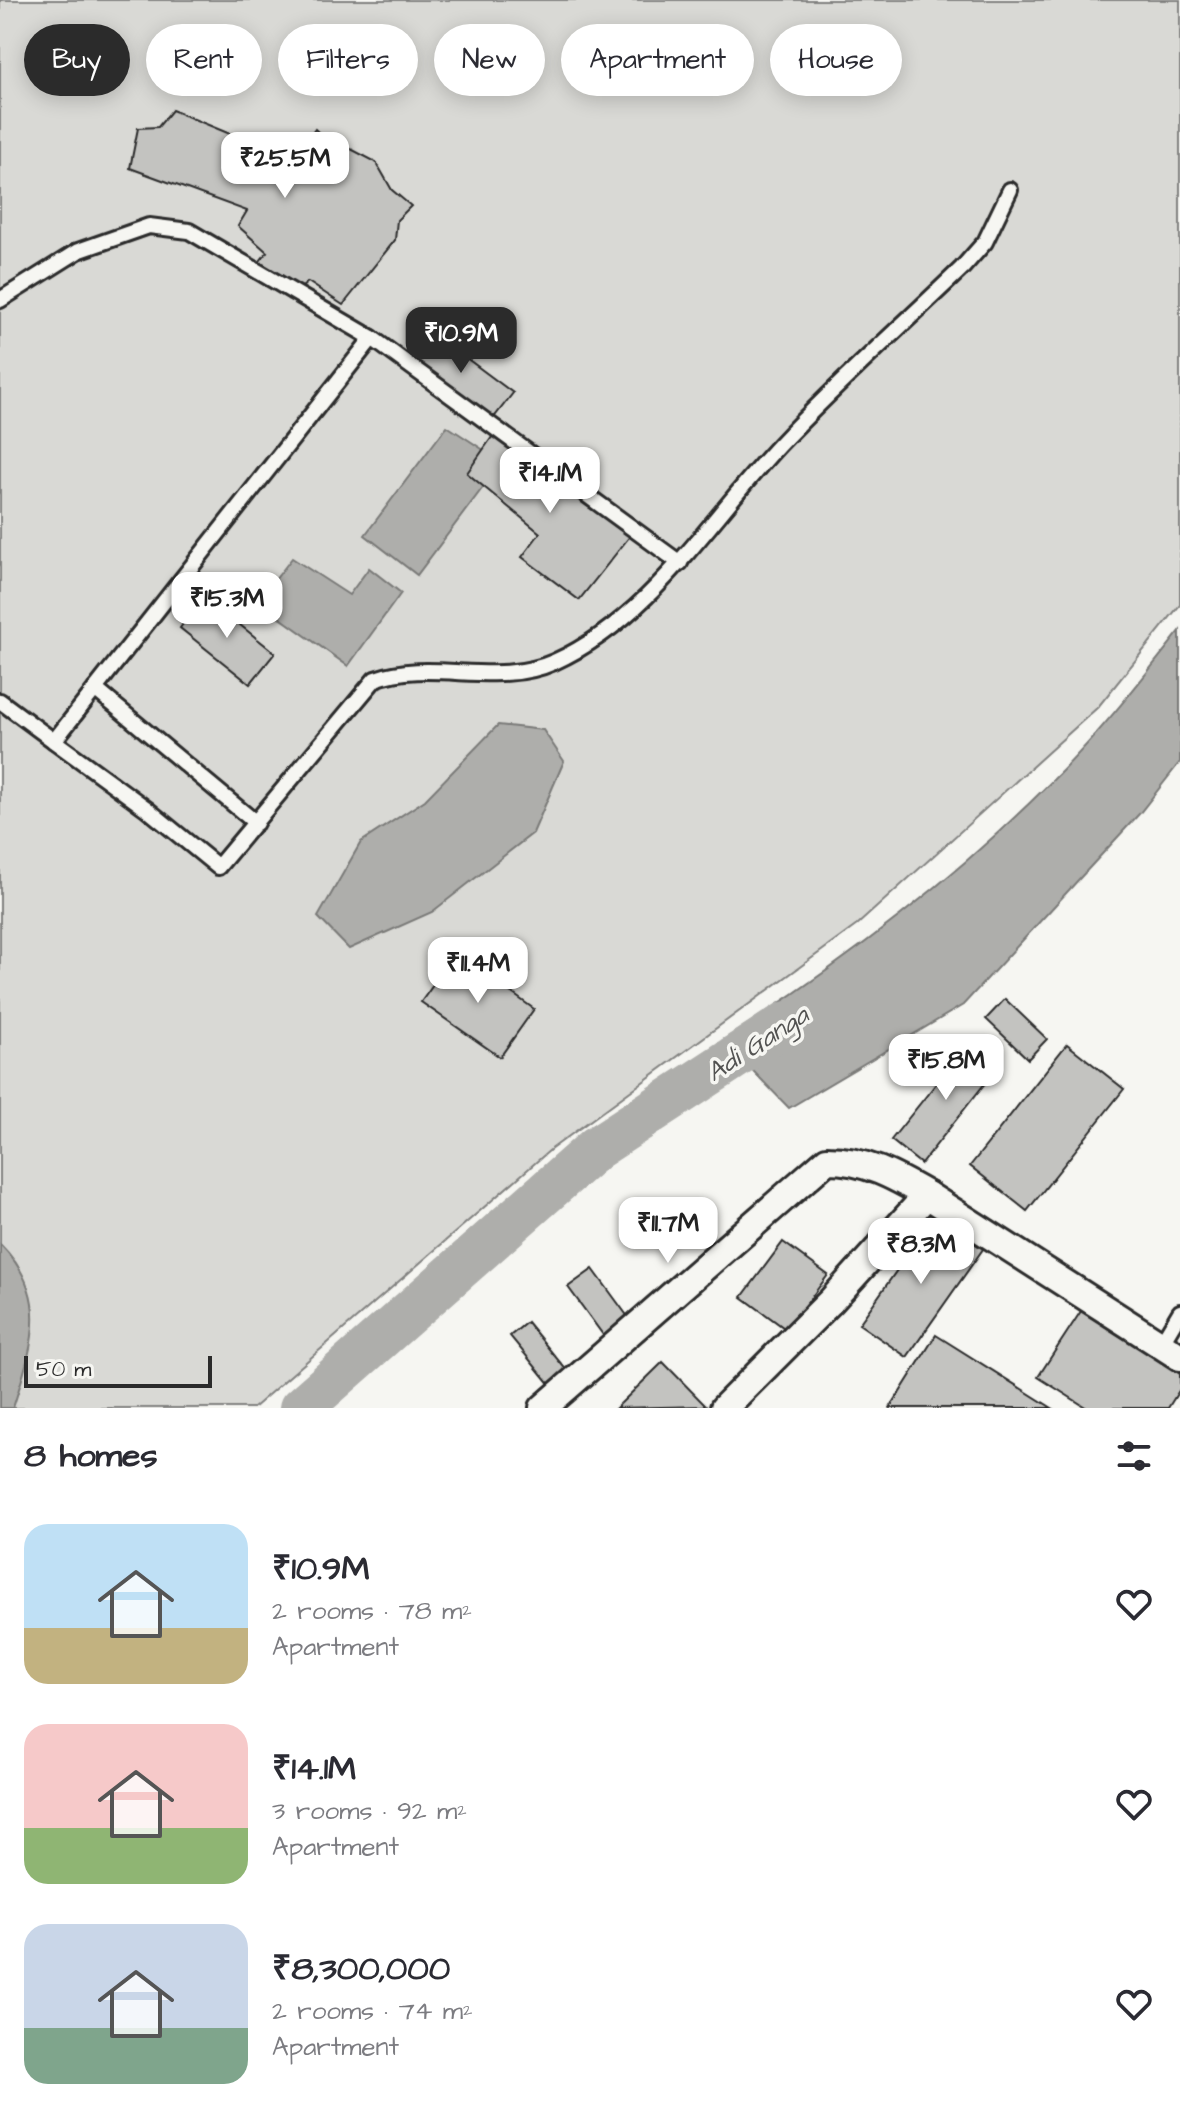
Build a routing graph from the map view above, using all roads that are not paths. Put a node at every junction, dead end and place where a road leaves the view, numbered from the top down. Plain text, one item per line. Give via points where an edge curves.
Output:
1 (1010, 190) dead end
2 (0, 300) edge
3 (372, 338) junction
4 (680, 563) junction
5 (95, 689) junction
6 (0, 701) edge
7 (54, 741) junction
8 (256, 823) junction
9 (927, 1195) junction
10 (1180, 1312) edge
11 (1171, 1350) edge
12 (543, 1408) edge
13 (724, 1408) edge

1 - 4 lane via 985,242 962,268 779,445
2 - 3 lane via 78,251 149,226 189,231
3 - 4 lane
3 - 5 lane
4 - 8 lane via 595,642 549,664 497,675 399,670 375,679
5 - 7 lane
5 - 8 lane
6 - 7 lane
7 - 8 lane via 218,867
9 - 11 street
9 - 12 street via 885,1171 849,1160 827,1160
9 - 13 street
10 - 11 lane

